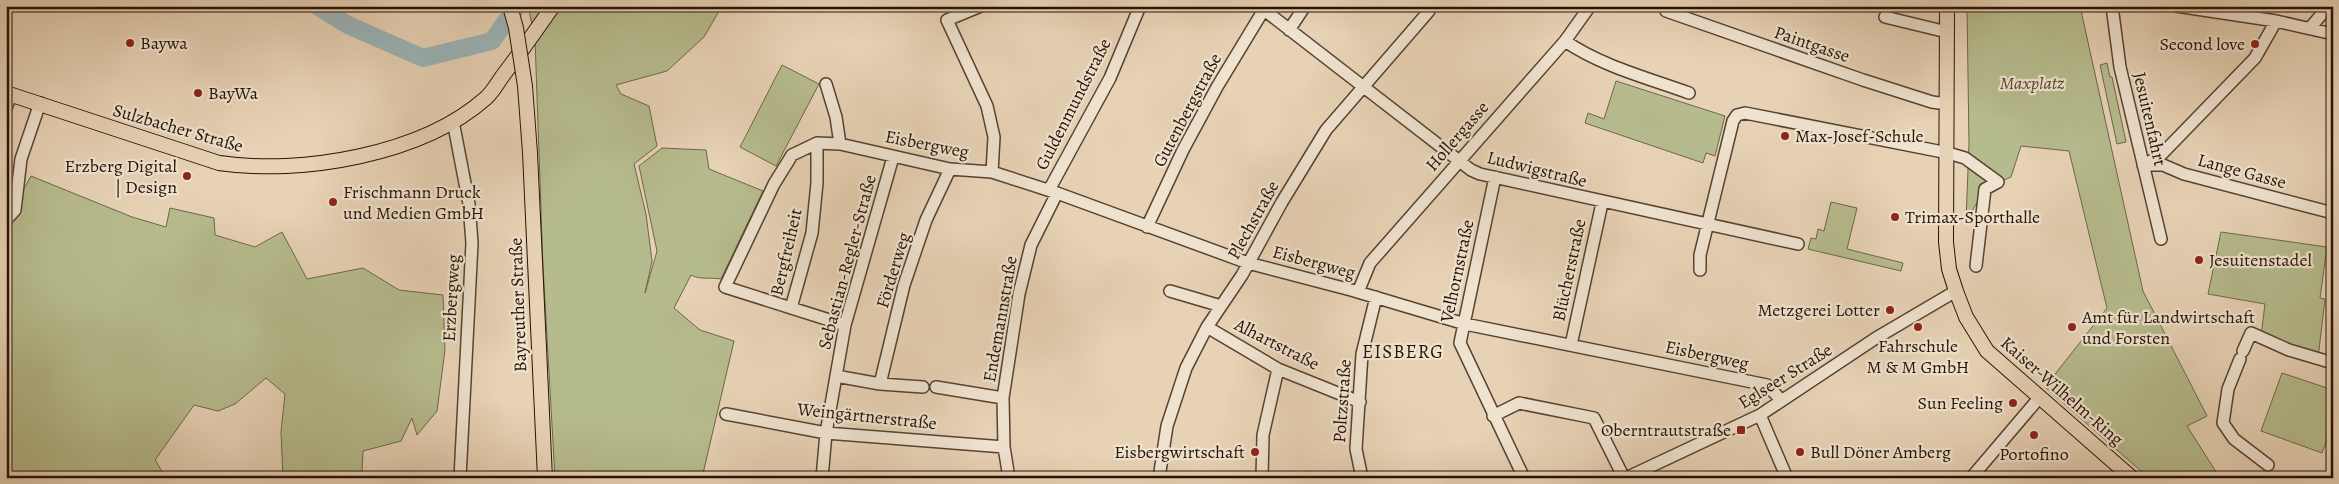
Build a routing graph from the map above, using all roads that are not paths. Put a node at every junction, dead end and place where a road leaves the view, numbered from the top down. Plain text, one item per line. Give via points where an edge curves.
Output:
1 (510, 6) edge
2 (553, 6) edge
3 (981, 6) edge
4 (1140, 6) edge
5 (1305, 6) edge
6 (1430, 6) edge
7 (1590, 6) edge
8 (1947, 6) edge
9 (2112, 6) edge
10 (2176, 6) edge
11 (2323, 6) edge
12 (1261, 9) edge
13 (1666, 11) dead end
14 (1885, 17) dead end
15 (2276, 21) junction
16 (2310, 28) junction
17 (1289, 30) junction
18 (1947, 32) junction
19 (2333, 34) edge
20 (1565, 41) junction
21 (826, 84) dead end
22 (1365, 87) junction
23 (1689, 93) dead end
24 (9, 94) edge
25 (40, 103) junction
26 (1947, 104) junction
27 (6, 108) edge
28 (453, 121) junction
29 (816, 144) junction
30 (840, 144) junction
31 (1948, 153) junction
32 (893, 157) junction
33 (1459, 160) junction
34 (2143, 165) junction
35 (950, 169) junction
36 (992, 172) junction
37 (1495, 178) junction
38 (1053, 192) junction
39 (1602, 202) junction
40 (2333, 213) edge
41 (6, 220) edge
42 (1708, 224) junction
43 (1147, 227) junction
44 (2161, 239) dead end
45 (1798, 244) dead end
46 (1248, 263) junction
47 (1976, 266) dead end
48 (1700, 270) dead end
49 (1170, 291) dead end
50 (1358, 292) junction
51 (1956, 292) junction
52 (1376, 297) junction
53 (1221, 306) junction
54 (790, 308) junction
55 (1465, 324) junction
56 (845, 325) junction
57 (1207, 327) junction
58 (1571, 345) junction
59 (2333, 364) edge
60 (1278, 369) junction
61 (836, 376) junction
62 (880, 384) junction
63 (923, 387) dead end
64 (936, 387) dead end
65 (1003, 398) junction
66 (2039, 398) junction
67 (1781, 400) junction
68 (1360, 402) junction
69 (726, 414) dead end
70 (1760, 415) junction
71 (1493, 416) junction
72 (826, 433) junction
73 (1004, 447) junction
74 (2268, 466) dead end
75 (460, 478) edge
76 (545, 478) edge
77 (822, 478) edge
78 (1009, 478) edge
79 (1159, 478) edge
80 (1262, 478) edge
81 (1362, 478) edge
82 (1524, 478) edge
83 (1625, 478) edge
84 (1787, 478) edge
85 (1971, 478) edge
86 (2132, 478) edge

1 - 76 main road, Bayreuther Straße, bridge via 525,86
2 - 28 main road, Sulzbacher Straße via 486,98
3 - 36 street via 947,20 987,106 994,137
4 - 38 street, Guldenmundstraße via 1110,78
5 - 17 street
6 - 22 street, Plechstraße
7 - 20 street, Hollergasse
8 - 18 main road, Kaiser-Wilhelm-Ring
9 - 34 street, Jesuitenfahrt via 2120,67
10 - 15 street
11 - 16 street via 2321,15
12 - 17 street, Ludwigstraße
12 - 43 street, Gutenbergstraße via 1183,150
13 - 26 street, Paintgasse via 1863,80
14 - 18 street
15 - 16 street
15 - 34 street via 2255,58 2159,157
16 - 19 street
17 - 22 street, Ludwigstraße
18 - 26 main road, Kaiser-Wilhelm-Ring
20 - 23 street via 1606,62
20 - 33 street, Hollergasse
21 - 30 street
22 - 33 street, Ludwigstraße
22 - 46 street, Plechstraße via 1326,130
24 - 25 main road, Sulzbacher Straße
24 - 27 street
25 - 28 main road, Sulzbacher Straße via 182,152 247,167 303,166 353,157 408,142
25 - 41 street via 21,159 15,210
26 - 31 main road, Kaiser-Wilhelm-Ring
28 - 75 street, Erzbergweg via 469,204 472,244
29 - 30 street, Eisbergweg
29 - 54 street, Bergfreiheit via 817,183 812,233
29 - 54 street, Eisbergweg via 792,155 774,184 725,287
30 - 32 street, Eisbergweg
31 - 42 street via 1744,113 1737,115
31 - 47 street via 1965,158 1998,182 1985,189
31 - 51 main road, Kaiser-Wilhelm-Ring via 1946,242
32 - 35 street, Eisbergweg
32 - 56 street, Sebastian-Regler-Straße
33 - 37 street, Ludwigstraße via 1471,170
33 - 50 street, Hollergasse via 1370,263
34 - 40 street, Lange Gasse via 2163,165 2184,174
34 - 44 street, Jesuitenfahrt
35 - 36 street, Eisbergweg
35 - 62 street, Förderweg via 926,220 904,285
36 - 38 street, Eisbergweg
37 - 39 street, Ludwigstraße
37 - 55 street, Velhornstraße
38 - 43 street, Eisbergweg
38 - 65 street, Endemannstraße via 1031,245 1019,294
39 - 42 street, Ludwigstraße
39 - 58 street, Blücherstraße
42 - 45 street, Ludwigstraße
42 - 48 street via 1700,255
43 - 46 street, Eisbergweg
46 - 50 street, Eisbergweg
46 - 53 street, Plechstraße
49 - 53 street
50 - 52 street, Eisbergweg
51 - 66 main road, Kaiser-Wilhelm-Ring via 1966,317 1987,351
51 - 67 street, Eglseer Straße via 1876,338
52 - 55 street, Eisbergweg
52 - 68 street, Poltzstraße via 1362,354
53 - 57 street, Plechstraße
54 - 56 street
55 - 58 street, Eisbergweg
55 - 71 street, Velhornstraße via 1460,343
56 - 61 street, Sebastian-Regler-Straße
57 - 60 street, Alhartstraße
57 - 79 street, Plechstraße via 1186,368 1167,426
58 - 67 street, Eisbergweg via 1766,385
59 - 74 street via 2251,333 2228,389 2223,423 2234,439
60 - 68 street, Alhartstraße
60 - 80 street via 1263,435
61 - 62 street, Sebastian-Regler-Straße
61 - 72 street, Sebastian-Regler-Straße
62 - 63 street, Sebastian-Regler-Straße
64 - 65 street, Endemannstraße
65 - 73 street, Endemannstraße
66 - 85 street
66 - 86 main road, Kaiser-Wilhelm-Ring
67 - 70 street, Eglseer Straße
68 - 81 street, Poltzstraße via 1356,449
69 - 72 street, Weingärtnerstraße
70 - 83 street, Eglseer Straße
70 - 84 street
71 - 82 street, Velhornstraße
71 - 83 street via 1519,403 1594,418
72 - 73 street, Weingärtnerstraße
72 - 77 street, Sebastian-Regler-Straße
73 - 78 street, Endemannstraße

